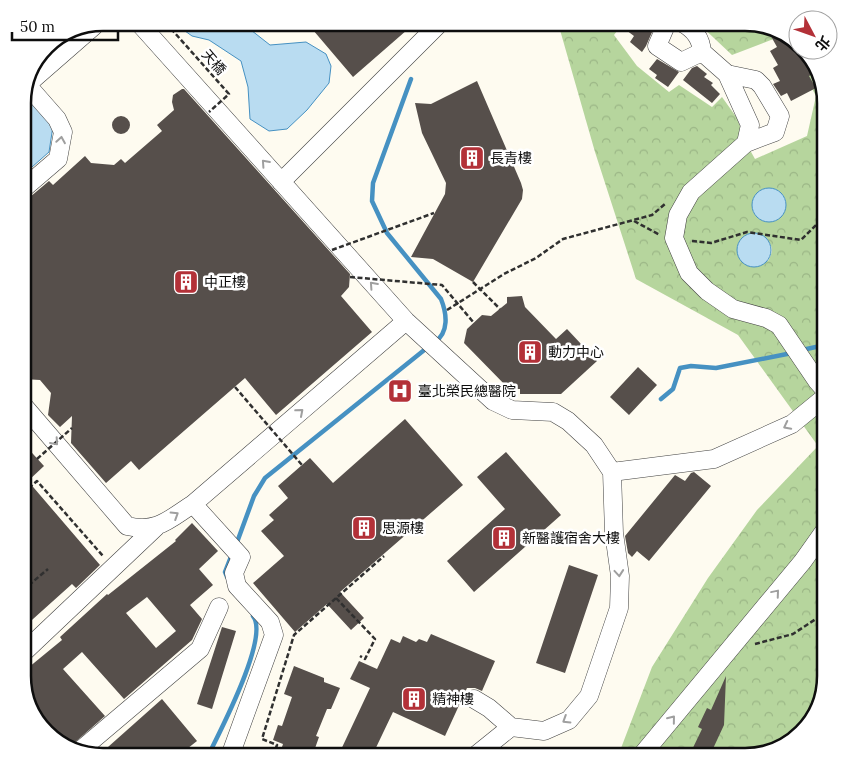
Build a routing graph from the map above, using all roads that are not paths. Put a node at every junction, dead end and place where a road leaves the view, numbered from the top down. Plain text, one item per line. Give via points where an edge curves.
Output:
1 (147, 31) edge
2 (432, 31) edge
3 (664, 31) edge
4 (694, 31) edge
5 (85, 34) edge
6 (702, 52) junction
7 (38, 74) edge
8 (726, 74) junction
9 (32, 91) edge
10 (746, 143) junction
11 (31, 182) edge
12 (281, 182) junction
13 (406, 321) junction
14 (817, 380) edge
15 (817, 404) edge
16 (31, 415) edge
17 (612, 472) junction
18 (193, 504) junction
19 (156, 527) junction
20 (817, 542) edge
21 (219, 607) dead end
22 (31, 645) edge
23 (474, 699) dead end
24 (511, 727) junction
25 (86, 745) edge
26 (233, 748) edge
27 (484, 748) edge
28 (648, 748) edge

12 -> 1 street
2 - 12 street
3 - 6 street via 657,46 681,62
4 - 6 street via 701,42
5 - 7 street
6 - 8 street
8 - 10 street via 750,125
8 - 10 street via 756,80 780,116 775,132
11 -> 9 street via 58,159 63,132 57,119
10 - 14 street via 691,192 678,215 676,245 689,273 707,291 733,309 779,325
13 -> 12 street
13 - 17 street via 493,401 512,410 553,412 568,421 594,446
18 -> 13 street
15 -> 17 street via 792,424 714,459
16 -> 19 street via 127,526
17 -> 24 street via 614,533 620,576 618,608 589,696 569,720 544,731
19 -> 18 street
18 - 26 street via 241,557 234,574 237,586 270,622 274,635
19 - 22 street
28 -> 20 street
21 - 25 street via 200,649
23 - 24 street
24 - 27 street

